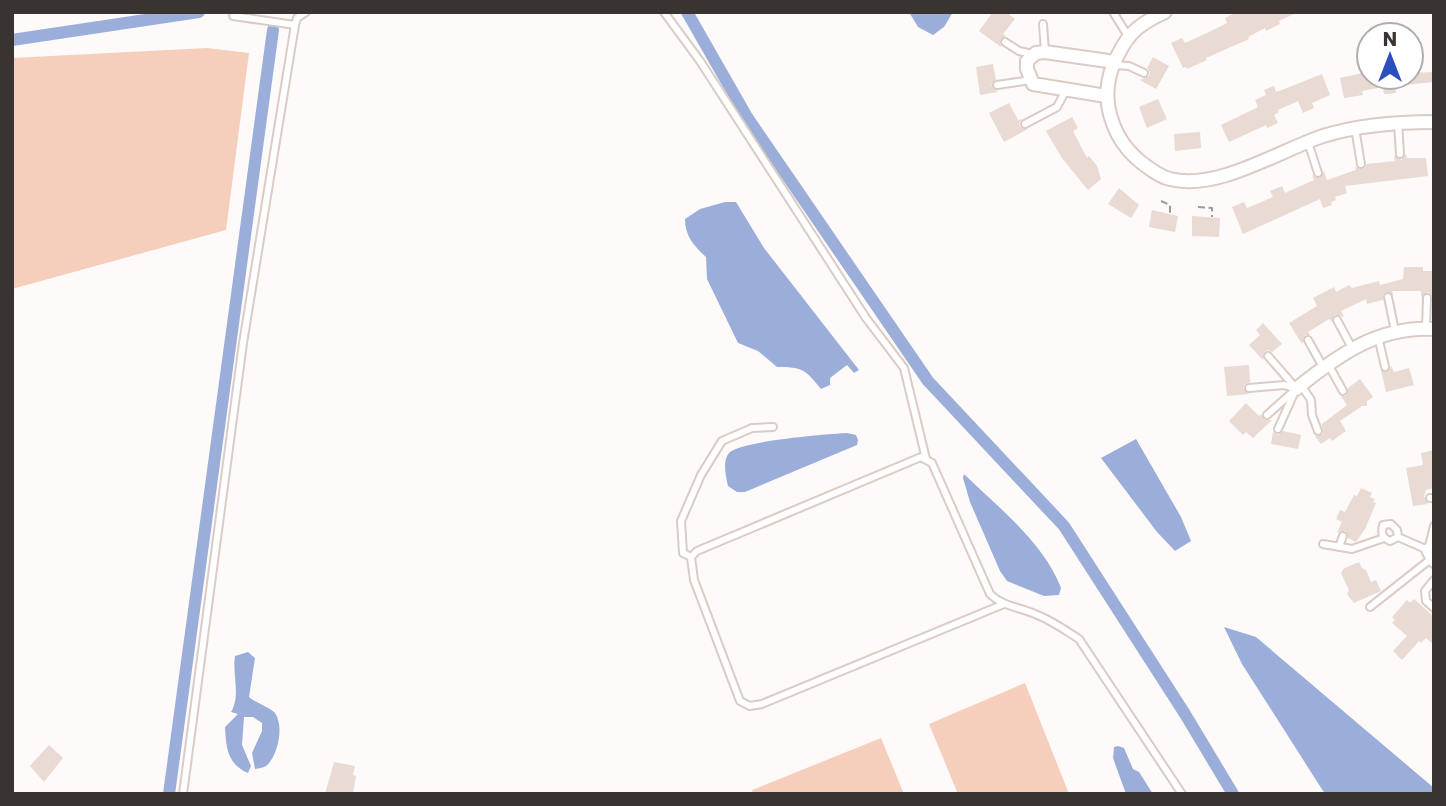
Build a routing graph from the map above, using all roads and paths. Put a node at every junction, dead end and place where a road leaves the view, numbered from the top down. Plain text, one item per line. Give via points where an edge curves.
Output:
1 (306, 12) edge
2 (664, 12) edge
3 (1113, 12) edge
4 (1165, 12) edge
5 (233, 16) dead end
6 (1043, 24) dead end
7 (295, 25) junction
8 (1128, 36) junction
9 (1005, 42) dead end
10 (1039, 53) junction
11 (1114, 63) junction
12 (1144, 73) dead end
13 (1031, 80) junction
14 (996, 85) dead end
15 (1066, 90) junction
16 (1106, 96) junction
17 (1434, 122) edge
18 (1398, 123) junction
19 (1025, 124) dead end
20 (1355, 128) junction
21 (1308, 142) junction
22 (1400, 155) dead end
23 (1361, 164) dead end
24 (1318, 173) dead end
25 (1161, 201) dead end
26 (1198, 206) dead end
27 (1170, 215) dead end
28 (1212, 217) dead end
29 (1388, 297) dead end
30 (1427, 298) dead end
31 (1337, 320) dead end
32 (1430, 328) edge
33 (1395, 331) junction
34 (1378, 336) junction
35 (1308, 340) dead end
36 (1352, 348) junction
37 (1268, 356) dead end
38 (1325, 365) junction
39 (1385, 368) dead end
40 (1298, 387) junction
41 (1250, 388) dead end
42 (1343, 391) dead end
43 (1267, 415) dead end
44 (773, 427) dead end
45 (1279, 429) dead end
46 (1318, 431) dead end
47 (926, 459) junction
48 (1434, 526) edge
49 (1343, 536) dead end
50 (1398, 537) junction
51 (1384, 538) junction
52 (1323, 544) dead end
53 (1339, 547) junction
54 (1432, 556) edge
55 (691, 557) junction
56 (1434, 580) edge
57 (1004, 604) junction
58 (1370, 607) dead end
59 (1434, 608) edge
60 (183, 794) edge
61 (1182, 794) edge

1 - 7 lane
2 - 47 lane via 859,308 904,368
3 - 8 lane
4 - 8 street
5 - 7 lane
6 - 10 lane
7 - 60 lane via 243,344
8 - 11 street
9 - 10 lane via 1019,51
10 - 11 street
10 - 13 street via 1027,61
11 - 12 lane
11 - 16 street
13 - 14 lane
13 - 15 street
15 - 16 street
15 - 19 lane via 1057,107
16 - 21 street via 1119,138 1134,157 1170,179 1224,176
17 - 18 street
18 - 20 street
18 - 22 lane
20 - 21 street
20 - 23 lane
21 - 24 lane
25 - 27 path via 1170,205
26 - 28 path via 1212,208
29 - 33 lane
30 - 32 lane
31 - 36 lane
32 - 33 street
33 - 34 street
34 - 36 street
34 - 39 lane
35 - 38 lane
36 - 38 street
37 - 40 lane
38 - 40 street
38 - 42 lane
40 - 41 lane
40 - 43 lane
40 - 45 lane
40 - 46 lane via 1311,400
44 - 55 lane via 752,428 722,441 681,521 683,554
47 - 55 lane via 921,457
47 - 57 lane via 932,463 989,594
48 - 54 lane
49 - 53 lane
50 - 51 lane
50 - 51 lane via 1391,524 1383,525
50 - 54 lane
51 - 53 lane via 1352,549
52 - 53 lane
54 - 58 lane
55 - 57 lane via 694,580 740,701 750,706
56 - 59 lane via 1425,591 1426,601
57 - 61 lane via 1033,613 1079,639

